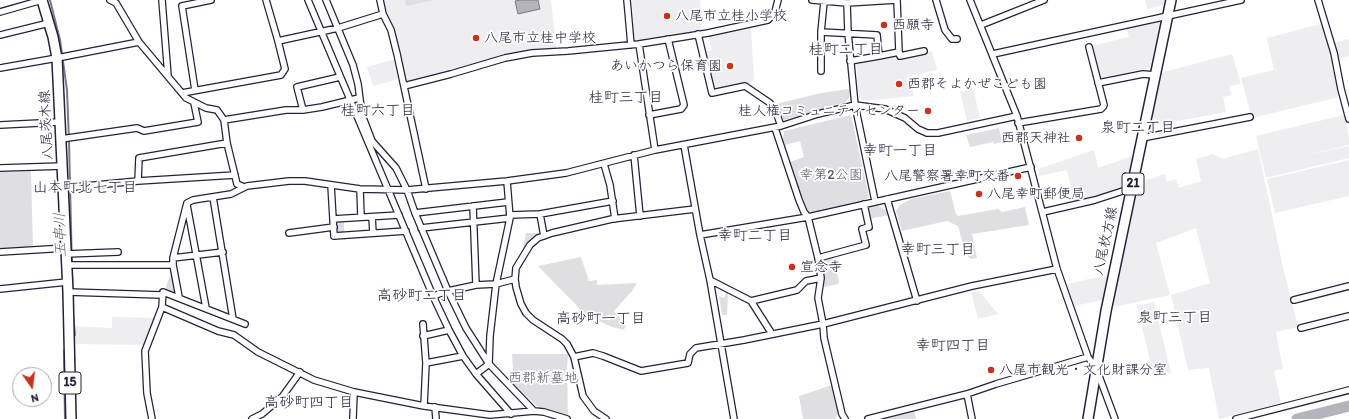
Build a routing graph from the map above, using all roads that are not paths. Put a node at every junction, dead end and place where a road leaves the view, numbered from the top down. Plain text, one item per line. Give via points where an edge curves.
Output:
1 (42, 0) edge
2 (110, 0) edge
3 (162, 0) edge
4 (211, 0) edge
5 (266, 0) edge
6 (308, 0) edge
7 (326, 0) edge
8 (380, 0) edge
9 (627, 0) edge
10 (778, 0) edge
11 (812, 0) edge
12 (897, 0) edge
13 (936, 0) edge
14 (970, 0) edge
15 (1044, 0) edge
16 (1171, 0) edge
17 (1241, 0) edge
18 (1318, 0) edge
19 (824, 2) junction
20 (847, 3) junction
21 (0, 12) edge
22 (384, 14) junction
23 (1168, 16) junction
24 (49, 23) junction
25 (980, 25) junction
26 (338, 28) junction
27 (321, 32) junction
28 (821, 32) junction
29 (848, 33) junction
30 (698, 34) junction
31 (0, 35) edge
32 (668, 39) junction
33 (957, 39) dead end
34 (278, 41) junction
35 (139, 42) junction
36 (639, 44) junction
37 (631, 45) junction
38 (1090, 47) dead end
39 (924, 51) dead end
40 (899, 52) junction
41 (993, 54) junction
42 (879, 56) junction
43 (60, 58) junction
44 (850, 60) junction
45 (0, 68) edge
46 (821, 71) dead end
47 (1156, 75) junction
48 (168, 76) junction
49 (340, 77) junction
50 (1098, 83) junction
51 (404, 86) junction
52 (195, 90) junction
53 (182, 93) junction
54 (359, 98) junction
55 (350, 100) junction
56 (194, 103) junction
57 (855, 105) junction
58 (303, 110) junction
59 (649, 115) junction
60 (1017, 116) junction
61 (1250, 117) dead end
62 (1349, 119) edge
63 (224, 120) junction
64 (60, 122) junction
65 (1018, 123) junction
66 (0, 125) edge
67 (778, 127) junction
68 (67, 138) junction
69 (1142, 138) junction
70 (227, 143) junction
71 (684, 145) junction
72 (655, 150) junction
73 (634, 155) junction
74 (604, 164) junction
75 (63, 166) junction
76 (1031, 166) junction
77 (0, 168) edge
78 (235, 175) junction
79 (138, 181) junction
80 (507, 181) junction
81 (331, 185) junction
82 (244, 187) junction
83 (65, 188) junction
84 (426, 188) junction
85 (1132, 188) junction
86 (360, 189) junction
87 (407, 190) junction
88 (389, 191) junction
89 (213, 197) junction
90 (887, 199) junction
91 (612, 201) junction
92 (875, 201) junction
93 (508, 202) junction
94 (187, 203) junction
95 (864, 204) junction
96 (473, 206) junction
97 (695, 209) junction
98 (1043, 212) junction
99 (415, 213) junction
100 (540, 214) junction
101 (399, 215) junction
102 (640, 216) junction
103 (361, 217) junction
104 (372, 217) junction
105 (510, 217) junction
106 (808, 217) junction
107 (333, 218) junction
108 (615, 219) junction
109 (473, 222) junction
110 (334, 227) junction
111 (421, 228) junction
112 (406, 231) junction
113 (289, 234) dead end
114 (373, 234) junction
115 (700, 235) junction
116 (544, 236) junction
117 (0, 252) edge
118 (67, 252) junction
119 (118, 252) dead end
120 (223, 252) junction
121 (197, 255) junction
122 (173, 258) junction
123 (818, 258) junction
124 (69, 265) junction
125 (172, 265) junction
126 (1057, 269) junction
127 (821, 278) junction
128 (515, 279) junction
129 (710, 280) junction
130 (67, 282) junction
131 (496, 284) junction
132 (476, 285) junction
133 (1349, 286) edge
134 (0, 289) edge
135 (448, 291) junction
136 (71, 293) junction
137 (162, 295) junction
138 (433, 296) junction
139 (179, 298) junction
140 (751, 300) junction
141 (1294, 300) dead end
142 (917, 301) junction
143 (162, 307) junction
144 (206, 308) junction
145 (1349, 316) edge
146 (233, 319) junction
147 (245, 324) dead end
148 (423, 324) dead end
149 (823, 324) junction
150 (1301, 328) dead end
151 (448, 330) junction
152 (772, 334) junction
153 (424, 336) junction
154 (722, 343) junction
155 (463, 356) junction
156 (574, 357) junction
157 (1088, 357) junction
158 (426, 363) junction
159 (489, 364) junction
160 (1096, 368) junction
161 (300, 372) junction
162 (476, 374) junction
163 (1349, 390) edge
164 (354, 392) junction
165 (967, 394) junction
166 (424, 406) junction
167 (435, 407) junction
168 (534, 411) junction
169 (511, 414) junction
170 (71, 419) edge
171 (152, 419) edge
172 (252, 419) edge
173 (353, 419) edge
174 (436, 419) edge
175 (567, 419) edge
176 (606, 419) edge
177 (734, 419) edge
178 (845, 419) edge
179 (868, 419) edge
180 (972, 419) edge
181 (1088, 419) edge
182 (1116, 419) edge
183 (1236, 419) edge

1 - 21 street
1 - 24 main road, 八尾茨木線 / 15
2 - 35 street via 116,4
3 - 48 street
4 - 52 street via 182,6
5 - 34 street
6 - 27 street
7 - 26 street
8 - 22 street
9 - 37 street
10 - 30 street via 775,12 768,20
11 - 19 street
12 - 20 street
12 - 40 street
13 - 33 street via 945,30 952,39
14 - 25 street
15 - 25 street
16 - 23 main road, 八尾枚方線 / 21
17 - 23 street
18 - 62 street via 1334,53
19 - 20 street
19 - 28 street
20 - 29 street
22 - 26 street
22 - 51 street
23 - 41 street
23 - 47 main road, 八尾枚方線 / 21
24 - 31 street
24 - 43 main road, 八尾茨木線 / 15
25 - 41 street
26 - 27 street
26 - 54 street via 353,65
27 - 34 street
27 - 49 street
28 - 29 street
28 - 46 street
29 - 42 street via 877,36
29 - 44 street
30 - 32 street
30 - 67 street via 712,93 746,86 770,103 777,116
32 - 36 street
32 - 59 street via 684,105 681,109
34 - 52 street via 284,69 281,75
35 - 43 street
35 - 48 street
36 - 37 street
36 - 59 street
37 - 51 street via 532,53
38 - 50 street
39 - 40 street via 900,56
40 - 42 street
41 - 60 street
42 - 44 street
43 - 45 street
43 - 64 main road, 八尾茨木線 / 15
44 - 57 street
47 - 50 street via 1143,74
47 - 69 main road, 八尾枚方線 / 21
48 - 53 street
49 - 55 street
49 - 58 street via 297,87
50 - 65 street via 1104,105 1101,109
51 - 84 street
52 - 53 street
53 - 56 street
54 - 55 street
54 - 87 street via 362,115 372,141 391,162
55 - 58 street
55 - 88 street
56 - 63 street via 217,110
56 - 68 street via 198,122 144,131 137,128
57 - 60 street via 885,109 905,118 927,133 938,133
57 - 67 street
57 - 92 street
58 - 63 street via 286,110
59 - 72 street
60 - 65 street
61 - 69 street
63 - 70 street
64 - 66 street
64 - 68 main road, 八尾茨木線 / 15
65 - 76 street
67 - 71 street
67 - 106 street via 797,195
68 - 75 main road, 八尾茨木線 / 15
69 - 85 main road, 八尾枚方線 / 21
70 - 78 street
70 - 79 street via 139,158
71 - 72 street
71 - 97 street
72 - 73 street
73 - 74 street
73 - 102 street
74 - 80 street via 566,173
74 - 91 street
75 - 77 street
75 - 83 main road, 八尾茨木線 / 15
76 - 90 street
76 - 98 street
78 - 79 street
78 - 82 street via 237,184
79 - 83 street
80 - 84 street
80 - 93 street
81 - 82 street via 290,181
81 - 86 street
81 - 107 street
82 - 89 street via 231,194
83 - 118 main road, 八尾茨木線 / 15
84 - 87 street
85 - 98 street
85 - 160 main road, 八尾枚方線 / 21
86 - 88 street
86 - 103 street
87 - 88 street
87 - 99 street
88 - 101 street
89 - 94 street
89 - 120 street
90 - 92 street
90 - 142 street
91 - 100 street
91 - 108 street
92 - 95 street
93 - 96 street
93 - 105 street
94 - 121 street
94 - 122 street
95 - 106 street
95 - 123 street via 869,227 862,229 866,245
96 - 99 street
96 - 109 street
97 - 102 street
97 - 115 street
98 - 126 street
99 - 111 street
100 - 105 street
100 - 116 street
101 - 104 street
101 - 112 street
102 - 108 street
103 - 104 street
103 - 107 street
104 - 114 street
105 - 109 street
105 - 131 street
106 - 115 street
106 - 123 street
107 - 110 street
108 - 116 street
109 - 111 street
109 - 132 street
110 - 113 street
110 - 114 street via 334,236
111 - 135 street
112 - 114 street
112 - 138 street
115 - 129 street
116 - 128 street via 530,245 516,268
117 - 118 street
118 - 119 street
118 - 124 main road, 八尾茨木線 / 15
120 - 121 street
120 - 146 street
121 - 122 street
121 - 144 street
122 - 125 street
123 - 127 street
124 - 125 street
124 - 130 main road, 八尾茨木線 / 15
125 - 139 street
126 - 142 street via 972,286
126 - 157 street
127 - 140 street via 806,281 797,290
127 - 149 street via 818,298
128 - 131 street
128 - 156 street via 526,313 562,339
129 - 140 street
129 - 154 street
130 - 134 street
130 - 136 main road, 八尾茨木線 / 15
131 - 132 street
131 - 159 street
132 - 135 street
133 - 141 street
135 - 138 street
135 - 159 street via 466,328
136 - 137 street
136 - 170 main road, 八尾茨木線 / 15
137 - 139 street via 163,292
137 - 143 street
138 - 151 street
139 - 144 street
140 - 152 street
142 - 149 street
143 - 161 street via 234,335 258,352
143 - 171 street via 145,351 147,393
144 - 146 street
145 - 150 street
146 - 147 street
148 - 153 street
149 - 152 street
149 - 178 street via 829,364
151 - 153 street
151 - 155 street
152 - 154 street
153 - 158 street
154 - 156 street via 696,348 690,354 688,363 641,371 593,353
154 - 177 street
155 - 158 street
155 - 162 street
156 - 176 street via 583,396 594,411
157 - 160 street
157 - 165 street
158 - 166 street
159 - 162 street
159 - 168 street
160 - 181 main road, 八尾枚方線 / 21
160 - 182 street
161 - 164 street via 314,380
161 - 172 street via 282,397
162 - 169 street
163 - 183 street
164 - 166 street
164 - 173 street
165 - 179 street
165 - 180 street
166 - 167 street
167 - 169 street via 490,415
167 - 174 street
168 - 169 street
168 - 175 street

